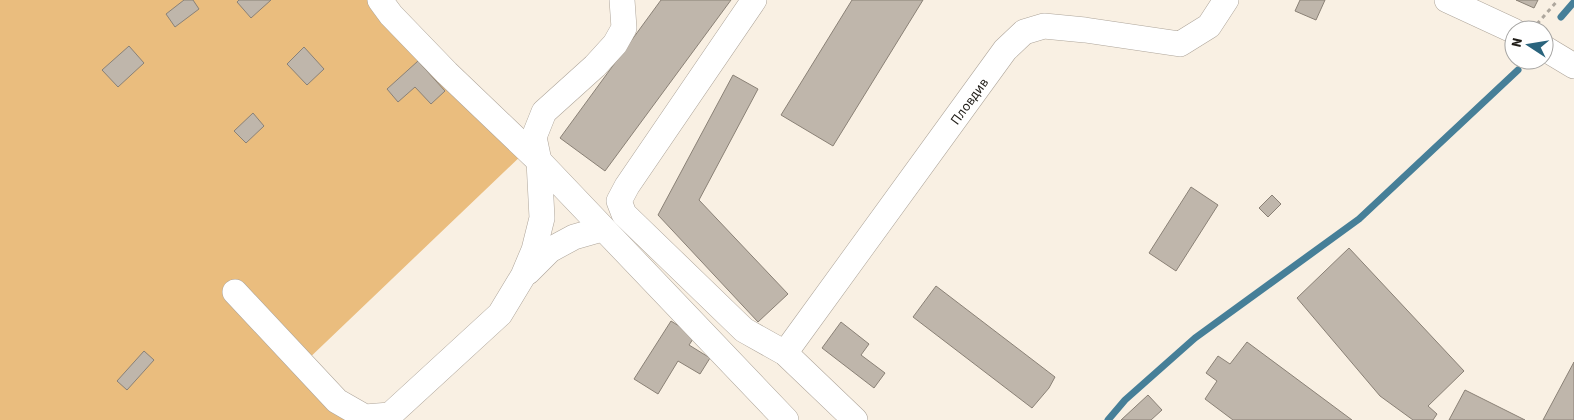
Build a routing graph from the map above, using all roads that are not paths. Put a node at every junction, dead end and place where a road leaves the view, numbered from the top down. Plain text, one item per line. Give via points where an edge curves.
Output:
1 (380, 0) edge
2 (622, 0) edge
3 (754, 0) edge
4 (1226, 0) edge
5 (1447, 0) edge
6 (1504, 26) edge
7 (1554, 54) edge
8 (1574, 66) edge
9 (538, 161) junction
10 (602, 229) junction
11 (523, 276) junction
12 (235, 292) dead end
13 (785, 353) junction
14 (786, 420) edge
15 (855, 420) edge

1 - 9 street via 447,73
2 - 9 street via 624,28 615,44 544,112 534,137
3 - 13 street via 619,201 624,214 744,330
4 - 13 street, Пловдив via 1209,26 1180,44 1044,26 1024,32 1005,50
5 - 6 street
7 - 8 street
9 - 10 street
9 - 11 street via 542,218
10 - 11 street via 574,237 550,250
10 - 14 street
11 - 12 street via 500,314 390,415 365,417 337,401
13 - 15 street

